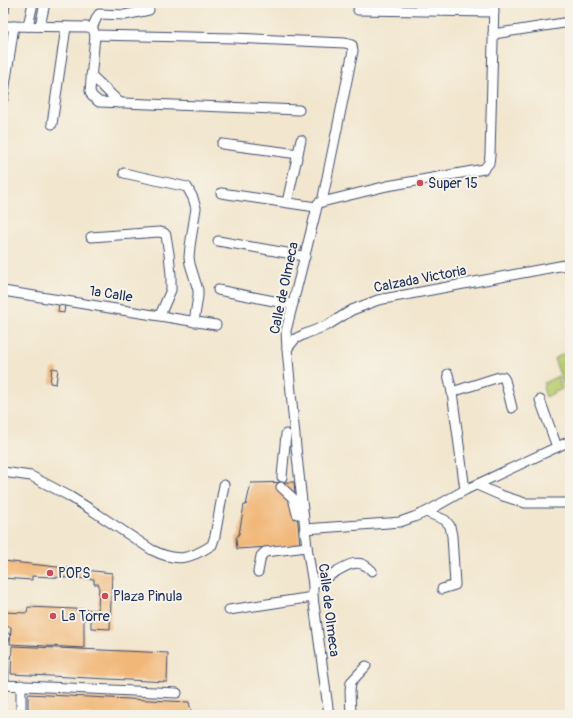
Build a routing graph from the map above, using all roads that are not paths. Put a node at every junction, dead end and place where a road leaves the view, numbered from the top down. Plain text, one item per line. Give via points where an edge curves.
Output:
1 (33, 3) edge
2 (45, 3) edge
3 (462, 7) edge
4 (494, 7) edge
5 (149, 10) dead end
6 (358, 10) dead end
7 (570, 22) edge
8 (3, 26) edge
9 (28, 26) junction
10 (40, 26) junction
11 (66, 27) junction
12 (13, 30) junction
13 (94, 31) junction
14 (493, 34) junction
15 (91, 75) junction
16 (3, 99) edge
17 (120, 103) junction
18 (300, 110) dead end
19 (52, 124) dead end
20 (301, 140) dead end
21 (222, 144) dead end
22 (298, 154) junction
23 (124, 173) dead end
24 (221, 192) dead end
25 (287, 202) junction
26 (315, 205) junction
27 (91, 237) dead end
28 (218, 241) dead end
29 (301, 256) junction
30 (570, 264) edge
31 (218, 290) dead end
32 (3, 291) edge
33 (289, 304) junction
34 (160, 315) junction
35 (194, 322) junction
36 (216, 325) dead end
37 (286, 349) junction
38 (448, 374) dead end
39 (452, 392) junction
40 (540, 400) dead end
41 (512, 408) dead end
42 (286, 434) dead end
43 (570, 441) edge
44 (296, 447) junction
45 (285, 448) junction
46 (557, 448) junction
47 (3, 472) edge
48 (282, 477) dead end
49 (224, 485) dead end
50 (477, 485) junction
51 (281, 487) dead end
52 (465, 490) junction
53 (570, 503) edge
54 (426, 512) junction
55 (303, 514) junction
56 (305, 529) junction
57 (307, 547) junction
58 (372, 571) dead end
59 (258, 572) dead end
60 (313, 584) junction
61 (442, 589) dead end
62 (313, 597) junction
63 (229, 610) dead end
64 (3, 657) edge
65 (366, 666) dead end
66 (4, 685) edge
67 (21, 685) junction
68 (177, 693) dead end
69 (21, 715) edge
70 (329, 715) edge
71 (351, 715) edge

1 - 9 street
2 - 10 street
3 - 4 street
3 - 6 street
4 - 14 street
5 - 13 street via 125,15 99,14
7 - 14 street
8 - 12 street
9 - 10 street
9 - 12 street
10 - 11 street
11 - 13 street via 88,27
11 - 19 street
12 - 16 street
13 - 15 street
13 - 26 street, Calle de Olmeca via 352,45 352,57
14 - 26 street via 490,155 489,163 484,169 387,186
15 - 17 street
15 - 17 street via 90,90 94,98 102,102
17 - 18 street
20 - 22 street
21 - 22 street
22 - 25 street
23 - 35 street via 186,187 193,198 196,208 189,257 198,290
24 - 25 street
25 - 26 street
26 - 29 street, Calle de Olmeca
27 - 34 street via 164,233 170,268 170,290
28 - 29 street
29 - 33 street, Calle de Olmeca
30 - 37 street, Calzada Victoria via 378,300 352,310 328,325 295,339
31 - 33 street
32 - 34 street, 1a Calle
33 - 37 street, Calle de Olmeca
34 - 35 street, 1a Calle
35 - 36 street, 1a Calle
37 - 44 street, Calle de Olmeca
38 - 39 street
39 - 41 street via 503,377
39 - 52 street
40 - 46 street
42 - 45 street
43 - 46 street
44 - 45 street
44 - 55 street, Calle de Olmeca
45 - 48 street
46 - 50 street
47 - 49 street via 31,476 69,496 152,550 182,558 200,553 212,545
50 - 52 street
50 - 53 street via 500,496 525,502
51 - 55 street via 293,498 296,514
52 - 54 street
54 - 56 street via 400,522
54 - 61 street via 445,520 450,526 455,585
55 - 56 street, Calle de Olmeca
56 - 57 street, Calle de Olmeca
57 - 59 street via 265,552 261,556
57 - 60 street, Calle de Olmeca
58 - 60 street via 365,565 351,564
60 - 62 street, Calle de Olmeca
62 - 63 street
62 - 70 street, Calle de Olmeca
64 - 66 street
65 - 71 street via 351,682
66 - 67 street
67 - 68 street
67 - 69 street

